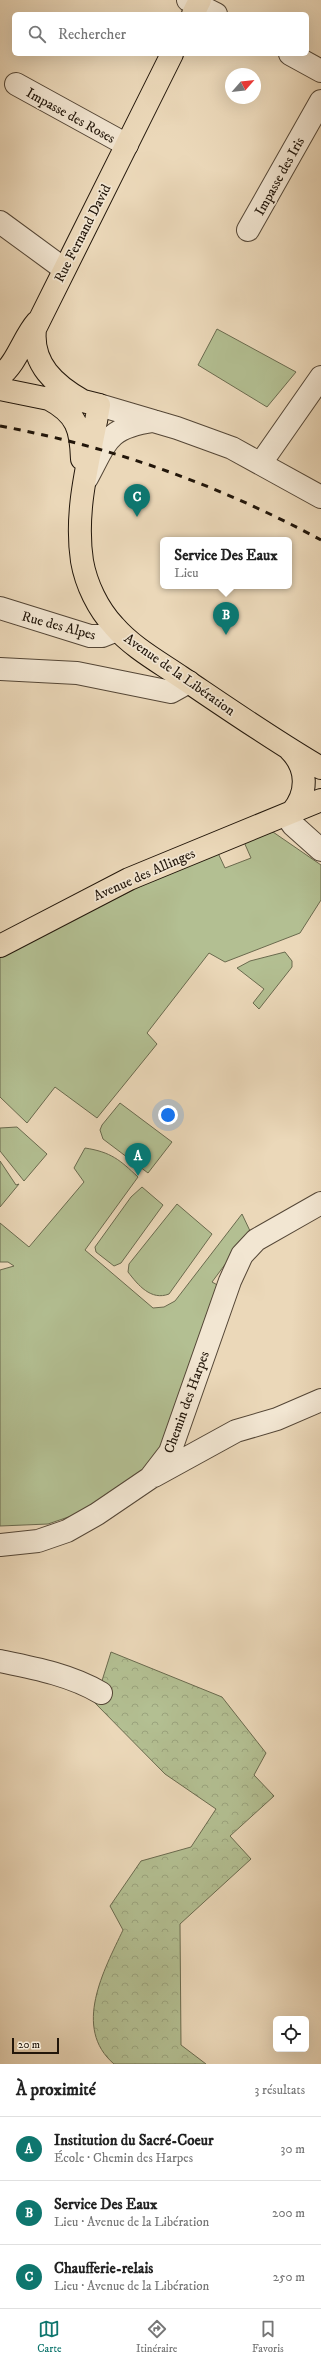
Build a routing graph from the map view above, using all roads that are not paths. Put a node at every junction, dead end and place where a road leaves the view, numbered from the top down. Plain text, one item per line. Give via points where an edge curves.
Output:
1 (171, 56) edge
2 (294, 56) edge
3 (321, 71) edge
4 (16, 84) dead end
5 (321, 101) edge
6 (127, 145) junction
7 (0, 222) edge
8 (248, 230) dead end
9 (64, 269) junction
10 (38, 322) junction
11 (0, 376) edge
12 (321, 377) edge
13 (0, 389) edge
14 (49, 399) junction
15 (91, 403) junction
16 (156, 421) junction
17 (261, 463) junction
18 (82, 486) junction
19 (321, 498) edge
20 (0, 608) edge
21 (117, 630) junction
22 (0, 669) edge
23 (189, 682) junction
24 (286, 746) junction
25 (321, 768) edge
26 (321, 800) edge
27 (289, 813) junction
28 (321, 850) edge
29 (0, 946) edge
30 (321, 1203) edge
31 (321, 1400) edge
32 (150, 1478) junction
33 (0, 1545) edge
34 (0, 1661) edge
35 (101, 1693) dead end

1 - 6 main road, Rue Fernand David
2 - 3 street
4 - 6 street, Impasse des Roses
5 - 8 street, Impasse des Iris
6 - 9 main road, Rue Fernand David
7 - 9 street
9 - 10 main road, Rue Fernand David
10 - 11 main road via 24,339 8,369
10 - 15 main road, Rue Fernand David via 35,346 43,369 60,387
12 - 17 street
13 - 14 main road
14 - 15 main road
14 - 18 main road via 67,410 80,431
15 - 16 street
15 - 18 main road, Avenue de la Libération
16 - 17 street via 204,437
16 - 18 street via 134,424 114,433 105,444
17 - 19 street
18 - 21 main road, Avenue de la Libération via 80,541 85,572 98,603
20 - 21 street, Rue des Alpes via 90,636 106,635
21 - 23 main road, Avenue de la Libération
22 - 23 street via 77,673 171,692
23 - 24 main road, Avenue de la Libération
24 - 25 main road, Avenue de la Libération
24 - 27 main road via 300,762 304,778 303,794
26 - 27 main road, Avenue des Allinges
27 - 28 street via 292,825
27 - 29 main road, Avenue des Allinges via 128,879
30 - 32 street, Chemin des Harpes via 262,1236 242,1255 230,1280 170,1452
31 - 32 street via 277,1419 236,1431
32 - 33 street, Chemin des Harpes via 67,1531 38,1541
34 - 35 street via 39,1669

